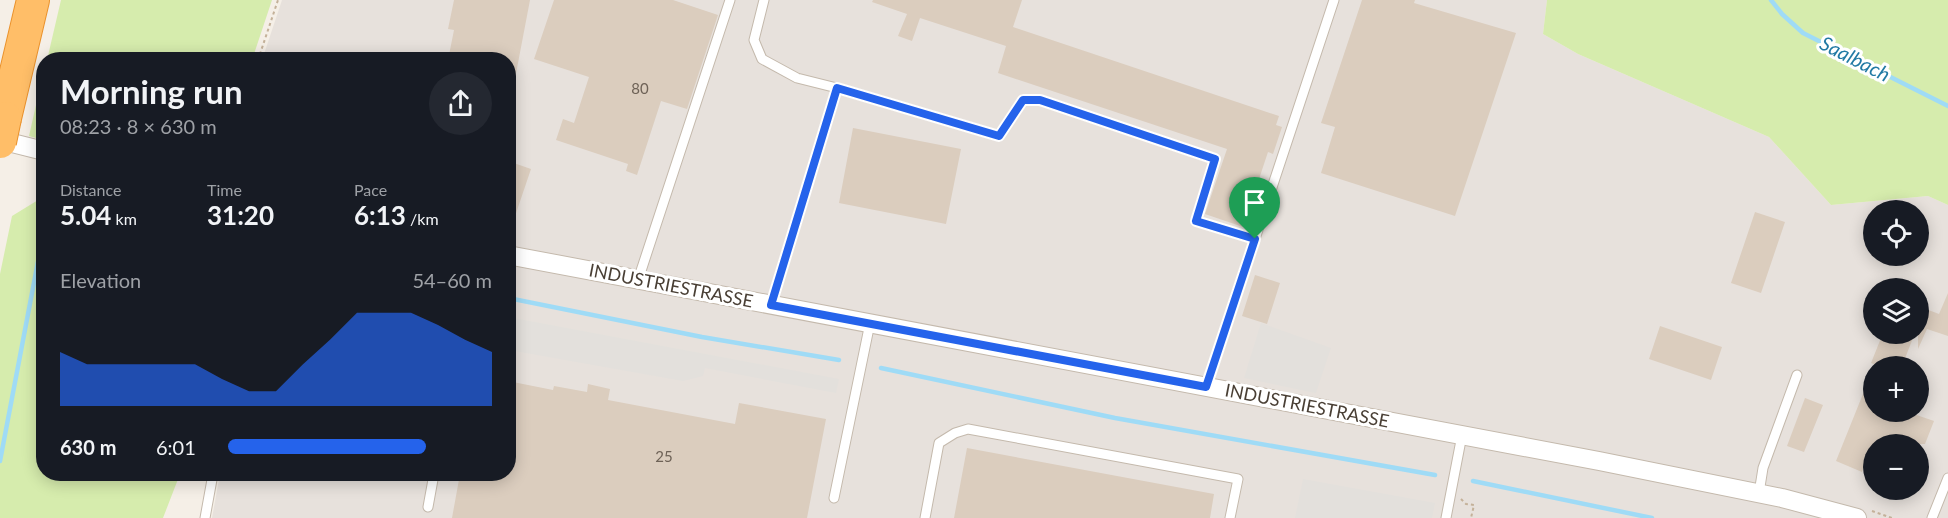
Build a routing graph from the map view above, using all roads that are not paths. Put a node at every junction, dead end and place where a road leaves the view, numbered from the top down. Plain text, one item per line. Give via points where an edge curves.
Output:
1 (33, 0) edge
2 (730, 0) edge
3 (764, 0) edge
4 (1334, 0) edge
5 (837, 88) junction
6 (2, 133) edge
7 (36, 148) edge
8 (1255, 239) junction
9 (516, 256) edge
10 (638, 279) junction
11 (771, 305) junction
12 (868, 329) junction
13 (1797, 375) dead end
14 (1206, 387) junction
15 (1462, 435) junction
16 (1948, 478) edge
17 (212, 481) edge
18 (433, 481) edge
19 (1759, 493) junction
20 (834, 498) dead end
21 (428, 507) dead end
22 (205, 518) edge
23 (925, 518) edge
24 (1230, 518) edge
25 (1446, 518) edge
26 (1857, 518) edge
27 (1932, 518) edge

1 - 6 highway
2 - 10 lane
3 - 5 lane via 754,40 762,59 797,78
4 - 8 lane
5 - 8 lane via 999,136 1023,100 1040,100 1215,159 1196,221
5 - 11 lane
6 - 7 street
8 - 14 lane
9 - 10 street, INDUSTRIESTRASSE
10 - 11 street, INDUSTRIESTRASSE
11 - 12 street, INDUSTRIESTRASSE
12 - 14 street, INDUSTRIESTRASSE
12 - 20 lane
13 - 19 lane
14 - 15 street, INDUSTRIESTRASSE
15 - 19 street, INDUSTRIESTRASSE
15 - 25 lane
16 - 27 lane
17 - 22 lane
18 - 21 lane
19 - 26 street, INDUSTRIESTRASSE
23 - 24 lane via 939,443 968,429 1238,479

